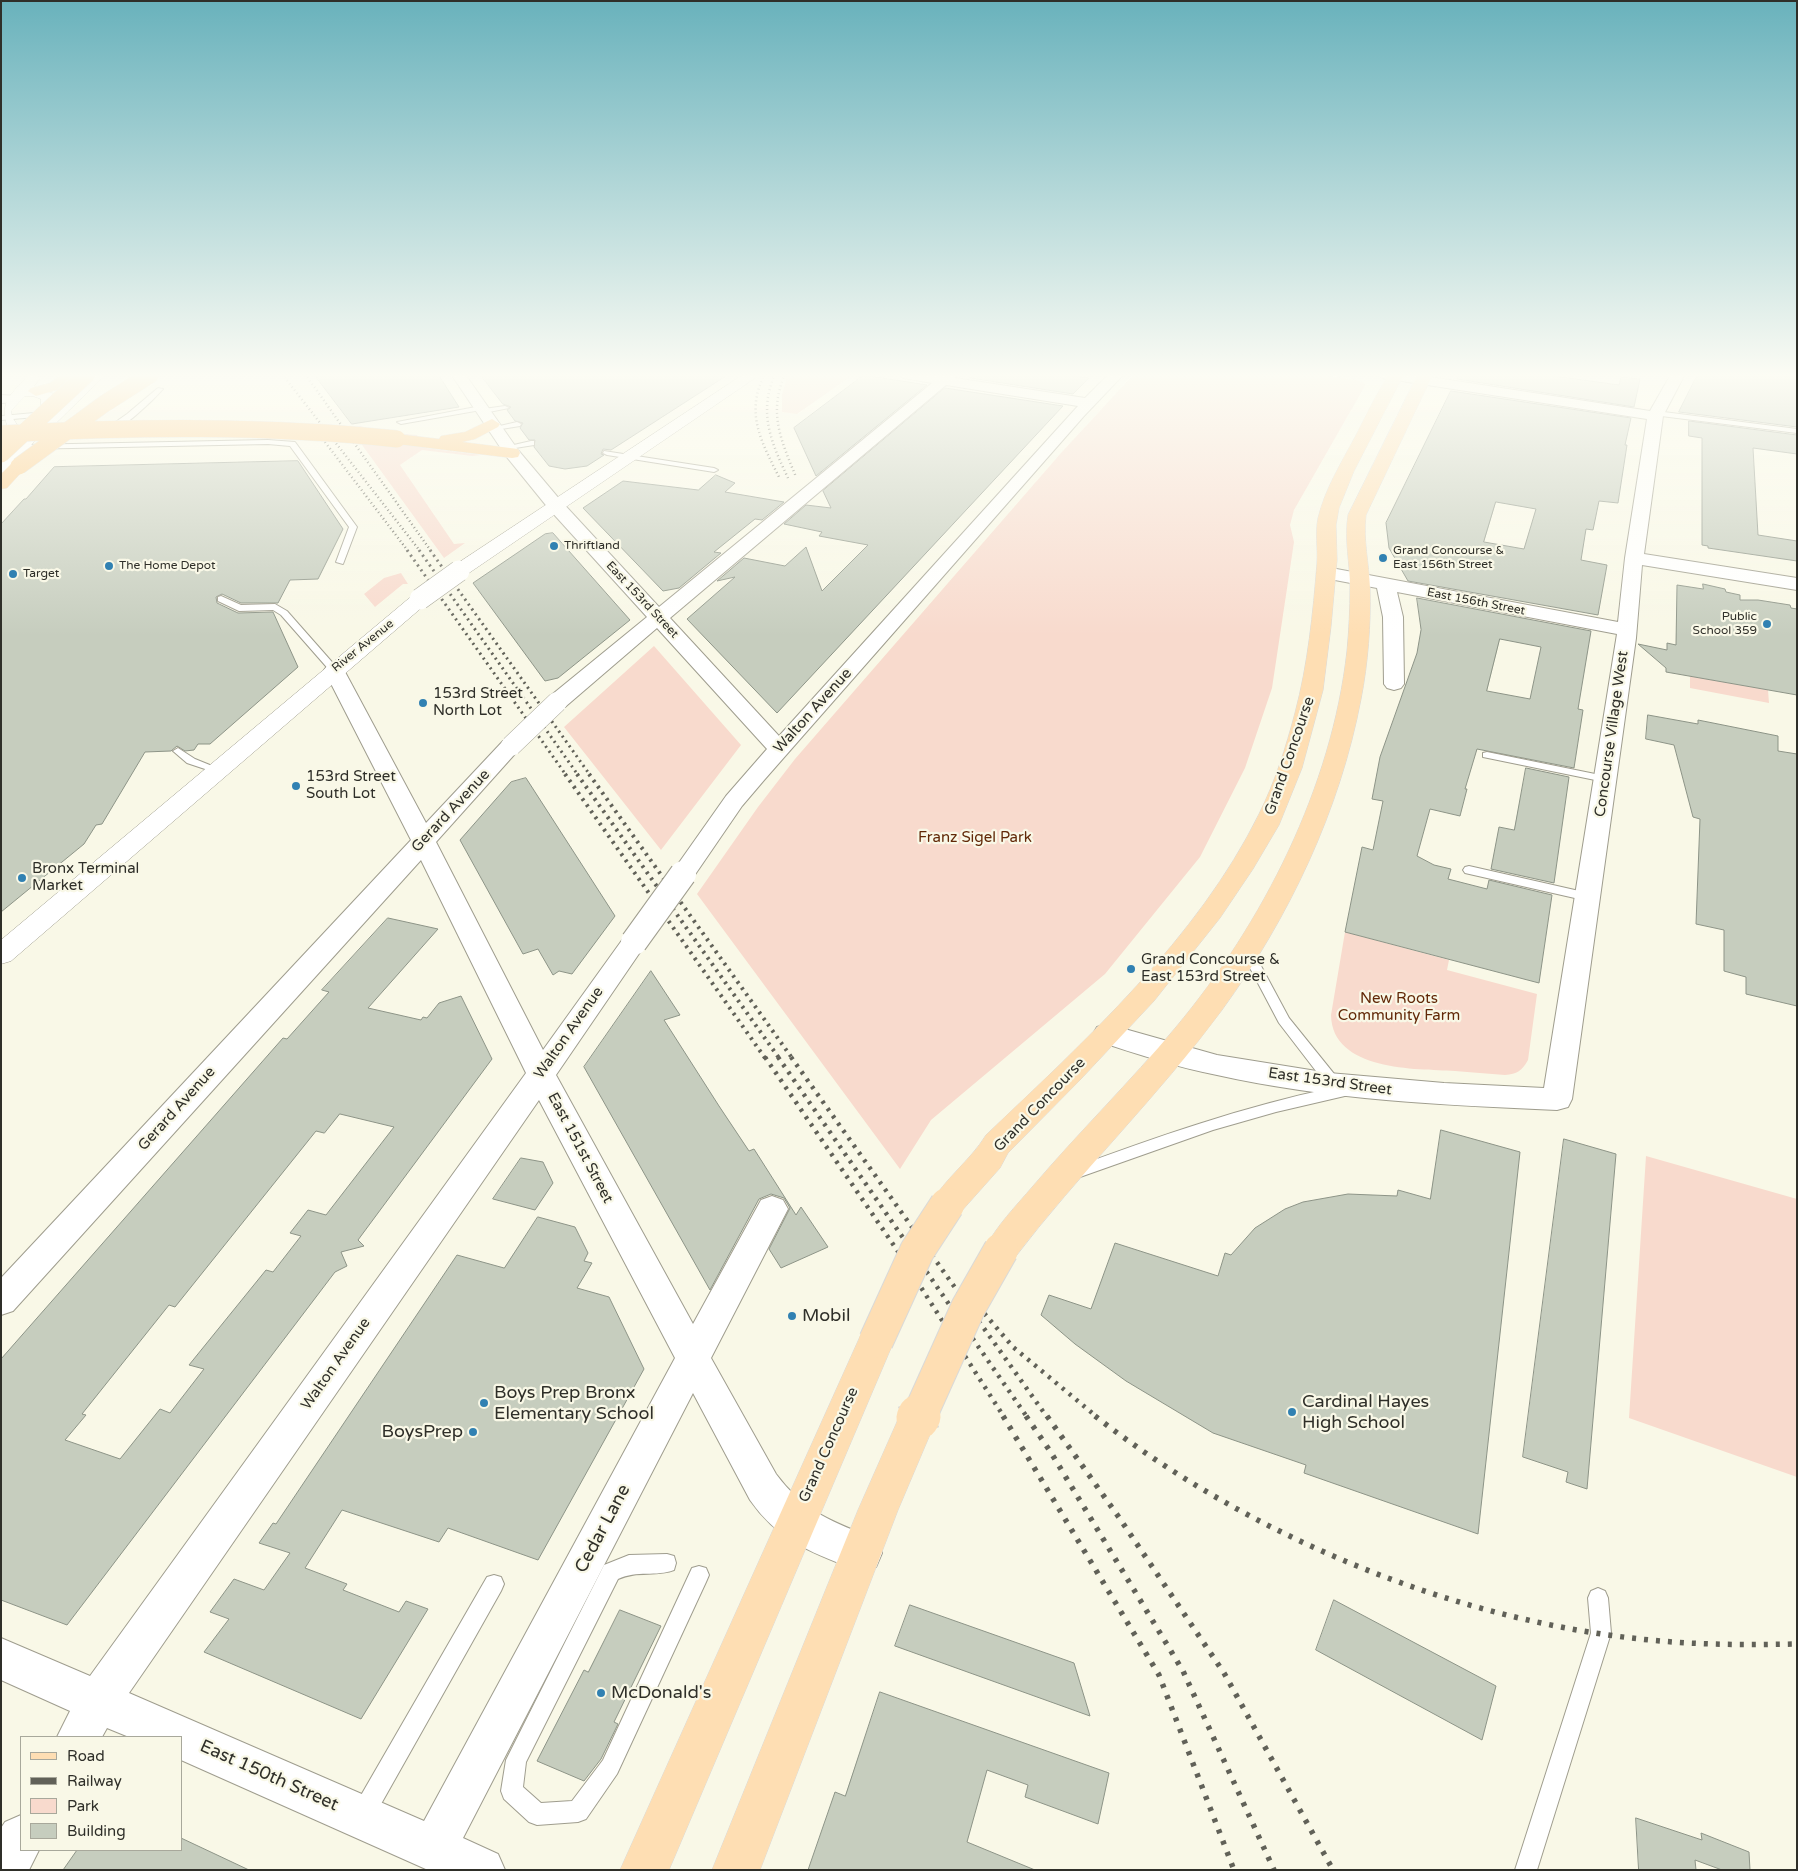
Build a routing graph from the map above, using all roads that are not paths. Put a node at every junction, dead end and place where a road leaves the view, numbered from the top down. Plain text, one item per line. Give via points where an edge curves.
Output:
1 (24, 461) edge
2 (25, 461) edge
3 (305, 461) edge
4 (520, 461) edge
5 (623, 461) edge
6 (658, 461) edge
7 (847, 461) edge
8 (1036, 461) edge
9 (1350, 461) edge
10 (1383, 461) edge
11 (1649, 461) edge
12 (19, 466) junction
13 (714, 470) dead end
14 (1, 484) edge
15 (555, 505) junction
16 (1634, 558) junction
17 (340, 562) dead end
18 (1326, 573) junction
19 (1359, 580) junction
20 (1797, 584) edge
21 (1386, 585) junction
22 (221, 599) dead end
23 (658, 618) junction
24 (1627, 630) junction
25 (334, 670) junction
26 (1394, 684) dead end
27 (779, 748) junction
28 (178, 751) dead end
29 (1487, 755) dead end
30 (217, 770) junction
31 (1605, 779) junction
32 (423, 840) junction
33 (1469, 870) dead end
34 (1588, 897) junction
35 (1247, 951) junction
36 (1, 955) edge
37 (1107, 1034) junction
38 (1170, 1054) junction
39 (542, 1072) junction
40 (1346, 1086) junction
41 (1557, 1099) joint
42 (1060, 1178) junction
43 (772, 1209) dead end
44 (1, 1301) edge
45 (693, 1359) junction
46 (794, 1524) junction
47 (862, 1553) junction
48 (667, 1563) dead end
49 (699, 1575) dead end
50 (494, 1584) dead end
51 (1598, 1598) dead end
52 (1, 1659) edge
53 (99, 1700) junction
54 (80, 1736) edge
55 (181, 1736) edge
56 (182, 1737) edge
57 (362, 1816) junction
58 (20, 1840) edge
59 (434, 1848) junction
60 (3, 1870) edge
61 (482, 1870) edge
62 (644, 1870) edge
63 (736, 1870) edge
64 (1526, 1870) edge

1 - 12 highway, bridge
2 - 12 highway, bridge
3 - 17 lane via 353,527
4 - 15 street, East 153rd Street
5 - 15 main road, River Avenue
6 - 13 lane
7 - 23 street, Gerard Avenue
8 - 27 street, Walton Avenue
9 - 18 main road, Grand Concourse via 1328,516
10 - 19 main road via 1359,510 1355,535
11 - 16 street, Concourse Village West
12 - 14 highway
15 - 23 street, East 153rd Street
15 - 25 main road, River Avenue, bridge via 420,599
16 - 20 street
16 - 24 street, Concourse Village West
18 - 19 street, East 156th Street
18 - 37 main road, Grand Concourse via 1315,678 1297,745 1267,824 1210,911
19 - 21 street, East 156th Street
19 - 35 main road via 1357,634 1348,709 1295,862 1272,910
21 - 24 street, East 156th Street
21 - 26 street via 1393,617
22 - 25 lane via 239,608 276,607
23 - 27 street, East 153rd Street
23 - 32 street, Gerard Avenue, bridge via 556,702
24 - 31 street, Concourse Village West
25 - 30 main road, River Avenue
25 - 32 street, East 151st Street
27 - 39 street, Walton Avenue, bridge via 734,801
28 - 30 lane via 190,761
29 - 31 lane
30 - 36 main road, River Avenue
31 - 34 street, Concourse Village West
32 - 39 street, East 151st Street
32 - 44 street, Gerard Avenue
33 - 34 lane
34 - 41 street, Concourse Village West
35 - 38 main road via 1212,1003
35 - 40 lane via 1284,1020
37 - 38 street, East 153rd Street
37 - 46 main road, Grand Concourse, bridge via 998,1144 947,1205 917,1251
38 - 40 street, East 153rd Street
38 - 42 main road
39 - 45 street, East 151st Street via 554,1101
39 - 53 street, Walton Avenue
40 - 41 street, East 153rd Street via 1421,1094
40 - 42 lane via 1182,1134
42 - 47 main road, bridge via 1001,1250 968,1308
43 - 45 street, Cedar Lane
45 - 46 street, East 151st Street via 763,1487
45 - 59 street, Cedar Lane
46 - 47 street, East 151st Street
46 - 62 main road, Grand Concourse
47 - 63 main road
48 - 49 lane via 629,1564 612,1572 516,1760 512,1792 537,1814 578,1811 610,1767
50 - 57 lane
51 - 64 lane via 1601,1633
52 - 53 street, East 150th Street
53 - 54 street, Walton Avenue
53 - 55 street, East 150th Street
56 - 57 street, East 150th Street
57 - 59 street, East 150th Street
58 - 60 street
59 - 61 street, East 150th Street

